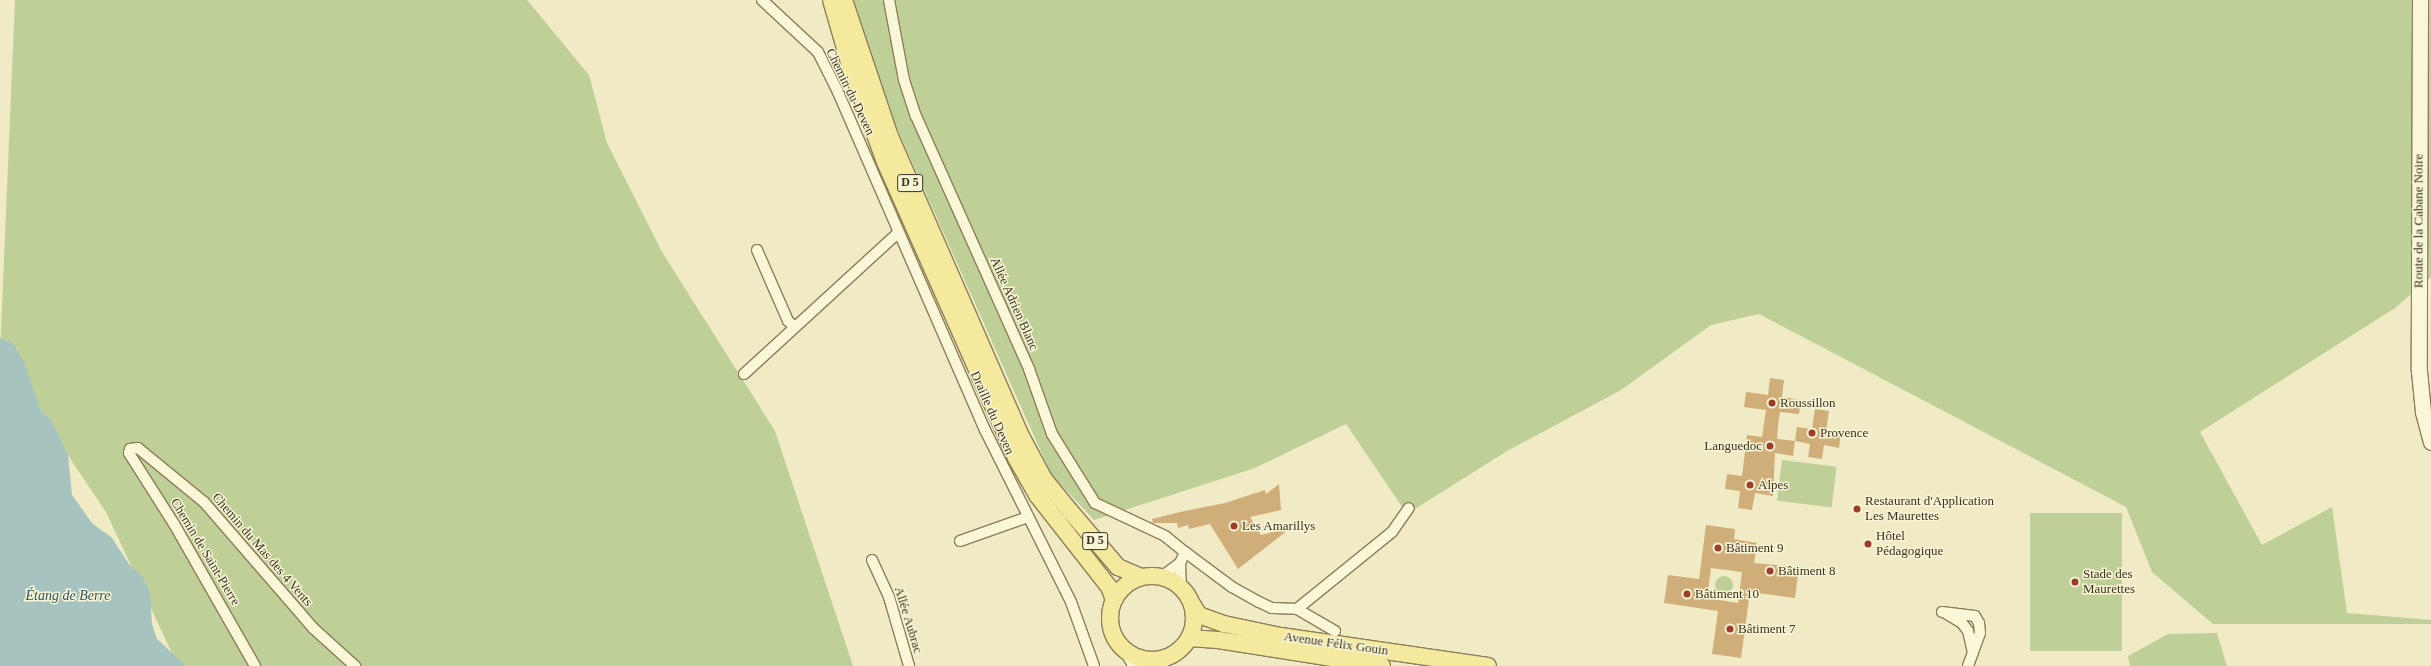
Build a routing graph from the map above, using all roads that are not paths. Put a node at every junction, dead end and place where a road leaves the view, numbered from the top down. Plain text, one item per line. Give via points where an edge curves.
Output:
1 (762, 0) edge
2 (831, 0) edge
3 (844, 0) edge
4 (889, 0) edge
5 (2420, 0) edge
6 (871, 169) joint
7 (897, 234) junction
8 (757, 250) dead end
9 (794, 326) junction
10 (744, 374) dead end
11 (2431, 442) edge
12 (129, 453) joint
13 (1409, 508) dead end
14 (1028, 517) junction
15 (960, 540) dead end
16 (1185, 552) junction
17 (872, 560) dead end
18 (1180, 564) junction
19 (1141, 577) junction
20 (1161, 577) junction
21 (1181, 588) junction
22 (1114, 600) junction
23 (1192, 604) junction
24 (1297, 610) junction
25 (1335, 631) dead end
26 (1189, 638) junction
27 (1128, 652) junction
28 (1973, 652) junction
29 (1160, 662) edge
30 (255, 666) edge
31 (355, 666) edge
32 (909, 666) edge
33 (1094, 666) edge
34 (1136, 666) edge
35 (1382, 666) edge
36 (1488, 666) edge
37 (1968, 666) edge

1 - 6 street, Chemin du Deven via 818,52
2 - 22 main road, D 5 via 850,66 885,162 1016,458 1037,495 1109,587
3 - 19 main road, D 5 via 889,134 1021,436 1044,479 1074,516 1118,567
4 - 16 street, Allée Adrien Blanc via 904,80 916,116 1029,369 1052,434 1095,503 1165,536
5 - 11 street, Route de la Cabane Noire via 2419,371 2423,412
6 - 7 street, Draille du Deven
7 - 9 street
7 - 14 street, Draille du Deven via 992,445
8 - 9 street via 788,321
9 - 10 street
12 - 30 street, Chemin de Saint-Pierre via 174,524
12 - 31 street, Chemin du Mas des 4 Vents via 130,449 138,448 204,502 313,628
13 - 24 street via 1392,532
14 - 15 street
14 - 33 street, Draille du Deven via 1071,602
16 - 18 street
16 - 24 street, Allée Adrien Blanc via 1232,587 1259,602 1272,608
17 - 32 street, Allée Aubrac via 889,597
18 - 20 street
18 - 21 street
19 - 20 main road
19 - 22 main road via 1125,586
20 - 21 main road
21 - 23 main road
22 - 27 main road via 1112,628
23 - 26 main road via 1194,621
23 - 36 main road, Avenue Félix Gouin via 1199,615 1224,624 1281,636
24 - 25 street
26 - 29 main road via 1178,650
26 - 35 main road, Avenue Félix Gouin via 1218,640
27 - 29 main road
27 - 34 street
28 - 28 street via 1980,633 1975,616 1942,612 1962,623 1968,631
28 - 37 street

